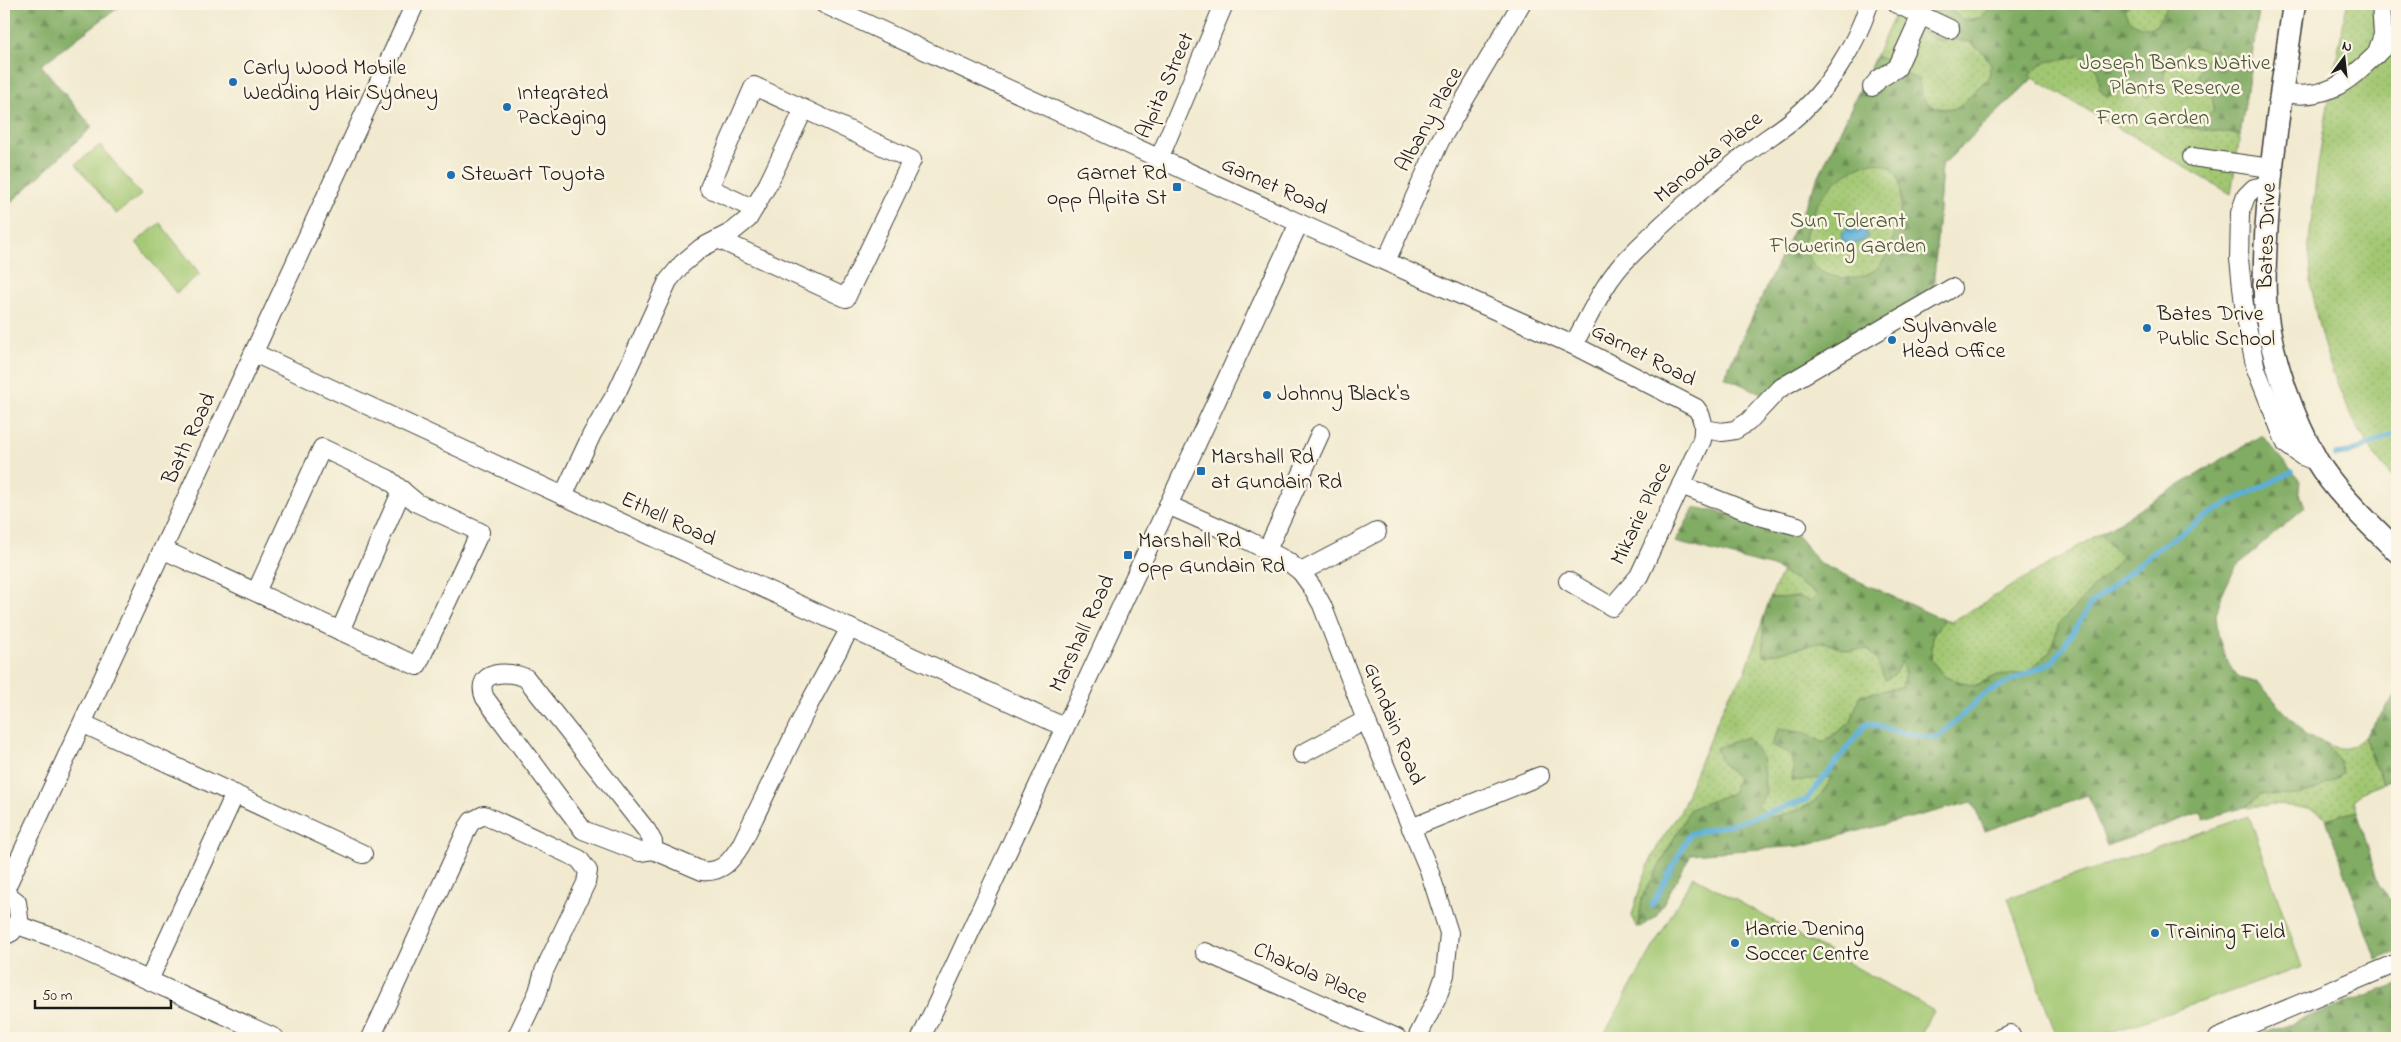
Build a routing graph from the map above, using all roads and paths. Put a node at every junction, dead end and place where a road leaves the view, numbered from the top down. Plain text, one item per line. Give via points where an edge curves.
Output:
1 (415, 4) edge
2 (824, 4) edge
3 (1224, 4) edge
4 (1521, 4) edge
5 (1869, 4) edge
6 (1897, 4) edge
7 (2294, 4) edge
8 (2381, 4) edge
9 (1921, 16) junction
10 (1950, 29) dead end
11 (2397, 36) edge
12 (2375, 58) junction
13 (1872, 87) dead end
14 (2282, 93) junction
15 (804, 109) junction
16 (2192, 157) dead end
17 (1159, 159) junction
18 (2270, 176) junction
19 (754, 209) junction
20 (1299, 223) junction
21 (718, 239) junction
22 (1386, 261) junction
23 (1952, 288) dead end
24 (1574, 346) junction
25 (254, 353) junction
26 (1703, 422) junction
27 (1320, 434) dead end
28 (1681, 485) junction
29 (402, 490) junction
30 (563, 496) junction
31 (1168, 505) junction
32 (1798, 526) dead end
33 (1377, 532) dead end
34 (164, 550) junction
35 (1267, 550) junction
36 (2397, 551) edge
37 (1301, 572) junction
38 (1568, 581) dead end
39 (256, 592) junction
40 (850, 628) junction
41 (340, 631) junction
42 (1366, 720) junction
43 (84, 724) junction
44 (1064, 727) junction
45 (1302, 754) dead end
46 (1540, 776) dead end
47 (234, 794) junction
48 (1412, 828) junction
49 (653, 850) junction
50 (363, 854) dead end
51 (4, 892) edge
52 (10, 931) edge
53 (1205, 952) dead end
54 (2397, 963) edge
55 (149, 980) junction
56 (275, 1038) edge
57 (370, 1038) edge
58 (516, 1038) edge
59 (921, 1038) edge
60 (1397, 1038) edge
61 (1417, 1038) edge
62 (2000, 1038) edge
63 (2012, 1038) edge
64 (2218, 1038) edge

1 - 25 street, Bath Road
2 - 17 street, Garnet Road
3 - 17 street, Alpita Street
4 - 22 street, Albany Place via 1440,142
5 - 24 street, Manooka Place via 1865,18 1820,93 1790,122 1701,191 1628,258 1610,280
6 - 9 street
7 - 14 main road, Bates Drive
8 - 12 street via 2383,35
9 - 10 street
9 - 13 street via 1897,68 1878,79
11 - 12 street
12 - 14 street via 2338,88 2312,95
14 - 18 main road, Bates Drive
15 - 19 street
15 - 19 street via 754,86 709,188
15 - 21 street via 912,160 846,298
16 - 18 street
17 - 20 street, Garnet Road
18 - 36 main road, Bates Drive via 2265,251 2266,311 2278,365 2295,413 2318,462 2354,507
19 - 21 street via 748,219
20 - 22 street, Garnet Road
20 - 31 street, Marshall Road
21 - 30 street via 692,255 668,282
22 - 24 street, Garnet Road
23 - 26 street via 1779,389 1748,422 1735,430 1722,432
24 - 26 street, Garnet Road via 1686,401
25 - 30 street, Ethell Road
25 - 34 street, Bath Road
26 - 28 street, Mikarie Place via 1698,450
27 - 35 street
28 - 32 street via 1759,516
28 - 38 street, Mikarie Place via 1639,576 1612,607
29 - 39 street via 388,479 322,448
29 - 41 street
29 - 41 street via 417,503 480,532 417,666
30 - 40 street, Ethell Road
31 - 35 street, Gundain Road
31 - 44 street, Marshall Road
33 - 37 street
34 - 39 street
34 - 43 street, Bath Road
35 - 37 street, Gundain Road
37 - 42 street, Gundain Road via 1322,605
39 - 41 street
40 - 44 street, Ethell Road
40 - 49 street via 733,858 711,872
42 - 45 street
42 - 48 street, Gundain Road
43 - 47 street
43 - 51 street, Bath Road
44 - 59 street, Marshall Road
46 - 48 street
47 - 50 street
47 - 55 street
48 - 61 street, Gundain Road via 1442,905 1449,933 1445,974
49 - 49 street via 648,831 526,678 508,672 489,677 481,690 485,698 578,825 592,835 640,852
51 - 52 street via 17,902 20,918
52 - 55 street via 58,939
53 - 60 street, Chakola Place
54 - 64 street
55 - 56 street
57 - 58 street via 468,827 484,815 579,859 588,871 586,883
62 - 63 street via 2010,1034

